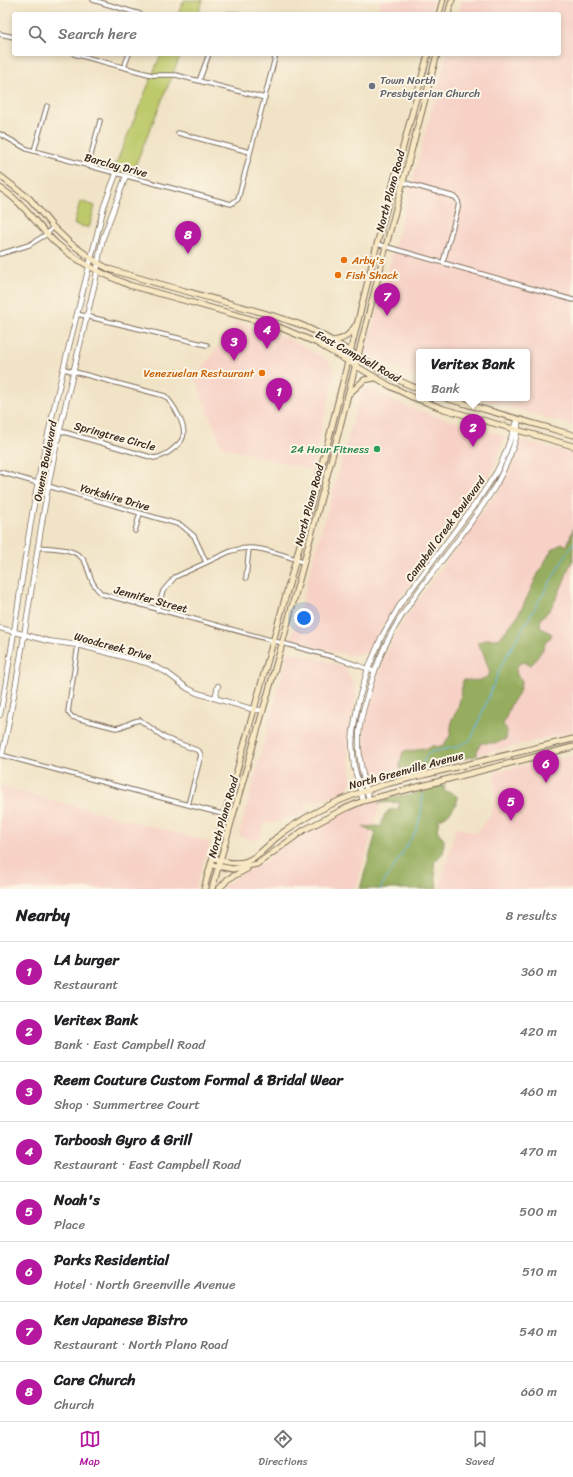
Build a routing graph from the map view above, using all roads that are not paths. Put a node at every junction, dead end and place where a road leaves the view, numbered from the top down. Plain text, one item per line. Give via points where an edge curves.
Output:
1 (93, 0) edge
2 (443, 0) edge
3 (452, 0) edge
4 (441, 6) junction
5 (450, 6) junction
6 (135, 12) edge
7 (440, 12) edge
8 (448, 12) edge
9 (0, 34) edge
10 (12, 37) edge
11 (82, 56) edge
12 (128, 56) edge
13 (208, 56) edge
14 (276, 56) edge
15 (427, 56) edge
16 (436, 56) edge
17 (124, 67) junction
18 (423, 72) junction
19 (431, 74) junction
20 (199, 81) junction
21 (265, 98) junction
22 (47, 106) dead end
23 (100, 120) dead end
24 (178, 133) dead end
25 (406, 133) junction
26 (0, 134) edge
27 (415, 135) junction
28 (34, 151) junction
29 (250, 152) junction
30 (88, 166) junction
31 (116, 174) junction
32 (0, 176) edge
33 (126, 176) junction
34 (395, 180) junction
35 (402, 182) junction
36 (0, 188) edge
37 (53, 227) junction
38 (47, 234) junction
39 (377, 244) junction
40 (386, 246) junction
41 (0, 254) edge
42 (91, 258) junction
43 (443, 262) junction
44 (98, 263) junction
45 (89, 268) junction
46 (97, 272) junction
47 (205, 296) junction
48 (573, 300) edge
49 (202, 306) junction
50 (261, 312) junction
51 (77, 314) junction
52 (87, 316) junction
53 (358, 320) junction
54 (259, 322) junction
55 (331, 341) junction
56 (207, 345) dead end
57 (350, 352) junction
58 (358, 356) junction
59 (348, 362) junction
60 (355, 366) junction
61 (64, 369) junction
62 (73, 372) junction
63 (375, 378) junction
64 (416, 388) edge
65 (348, 394) junction
66 (416, 398) edge
67 (424, 401) edge
68 (455, 401) edge
69 (518, 419) junction
70 (50, 428) junction
71 (516, 430) junction
72 (60, 431) junction
73 (573, 435) edge
74 (329, 438) junction
75 (336, 442) junction
76 (573, 446) edge
77 (0, 472) edge
78 (38, 483) junction
79 (48, 486) junction
80 (485, 490) junction
81 (491, 494) junction
82 (140, 513) junction
83 (135, 531) dead end
84 (38, 547) junction
85 (249, 548) junction
86 (442, 549) junction
87 (448, 552) junction
88 (296, 559) junction
89 (206, 562) junction
90 (304, 563) junction
91 (246, 578) dead end
92 (157, 610) junction
93 (390, 622) junction
94 (396, 625) junction
95 (0, 628) edge
96 (14, 633) junction
97 (25, 635) junction
98 (274, 641) junction
99 (282, 644) junction
100 (78, 645) junction
101 (368, 669) junction
102 (374, 671) junction
103 (218, 686) dead end
104 (215, 698) junction
105 (255, 710) junction
106 (262, 710) junction
107 (0, 715) edge
108 (353, 730) junction
109 (359, 731) junction
110 (573, 739) edge
111 (573, 747) edge
112 (1, 755) edge
113 (366, 790) junction
114 (360, 792) junction
115 (369, 799) junction
116 (363, 801) junction
117 (188, 805) junction
118 (235, 812) junction
119 (226, 815) junction
120 (214, 858) junction
121 (221, 861) junction
122 (257, 864) junction
123 (212, 865) junction
124 (219, 867) junction
125 (204, 889) edge
126 (212, 889) edge
127 (219, 889) edge

1 - 6 street
2 - 4 main road
3 - 5 main road
4 - 5 main road
4 - 7 main road
5 - 8 main road
9 - 10 street
11 - 17 street
12 - 17 street
13 - 20 street
14 - 21 street
15 - 18 main road, North Plano Road
16 - 19 main road, North Plano Road
17 - 20 street via 155,76 171,74
18 - 19 main road
18 - 25 main road, North Plano Road
19 - 27 main road, North Plano Road
20 - 21 street
21 - 29 street
22 - 28 street
23 - 30 street
24 - 29 street
25 - 27 main road
25 - 34 main road, North Plano Road
26 - 28 street, Barclay Drive
27 - 35 main road, North Plano Road
28 - 30 street, Barclay Drive
29 - 33 street, Barclay Drive via 238,200 231,204
30 - 31 street, Barclay Drive
31 - 33 street, Barclay Drive
31 - 42 street, Owens Boulevard via 105,199
32 - 37 main road, East Campbell Road via 30,199
33 - 44 street, Owens Boulevard via 106,230
34 - 35 street
34 - 39 main road, North Plano Road
35 - 40 main road, North Plano Road
35 - 43 street via 458,200
36 - 38 main road, East Campbell Road via 23,206
37 - 38 street
37 - 42 main road, East Campbell Road
38 - 41 street via 30,245
38 - 45 main road, East Campbell Road
39 - 40 street
39 - 53 main road, North Plano Road
40 - 43 street
40 - 58 main road, North Plano Road
42 - 44 main road, East Campbell Road
42 - 45 street, Owens Boulevard
43 - 48 street
44 - 46 street, Owens Boulevard
44 - 47 main road, East Campbell Road via 109,269
45 - 46 main road, East Campbell Road
45 - 51 street, Owens Boulevard
46 - 49 main road, East Campbell Road via 129,285
46 - 52 street, Owens Boulevard
47 - 49 main road
47 - 50 main road, East Campbell Road
49 - 54 main road, East Campbell Road
50 - 54 main road
50 - 55 main road, East Campbell Road via 303,326
51 - 52 street
51 - 61 street, Owens Boulevard
52 - 56 street
52 - 62 street, Owens Boulevard
53 - 55 main road via 351,333 339,341
53 - 57 main road, North Plano Road
54 - 59 main road, East Campbell Road via 279,327 317,343
55 - 57 main road, East Campbell Road
57 - 58 main road, East Campbell Road
57 - 59 main road, North Plano Road
58 - 60 main road, North Plano Road
58 - 64 main road, East Campbell Road via 392,377
59 - 60 main road, East Campbell Road
59 - 74 main road, North Plano Road
60 - 63 main road, East Campbell Road
60 - 65 main road, North Plano Road
61 - 62 street, Springtree Circle
61 - 70 street, Owens Boulevard
62 - 72 street, Owens Boulevard
62 - 72 street, Springtree Circle via 165,396 174,405 184,430 183,438 164,456 154,458
63 - 65 main road via 364,380
63 - 66 main road, East Campbell Road
65 - 75 main road, North Plano Road
67 - 71 main road, East Campbell Road
68 - 69 main road
69 - 71 street, Campbell Creek Boulevard
69 - 73 main road
70 - 72 street, Springtree Circle
70 - 78 street, Owens Boulevard
71 - 76 main road, East Campbell Road
71 - 80 street, Campbell Creek Boulevard
71 - 81 street, Campbell Creek Boulevard via 501,476
72 - 79 street, Owens Boulevard
74 - 75 main road
74 - 88 main road, North Plano Road
75 - 90 main road, North Plano Road
77 - 78 street, Yorkshire Drive
78 - 79 street, Yorkshire Drive
78 - 96 street, Owens Boulevard
79 - 82 street, Yorkshire Drive
79 - 84 street, Owens Boulevard
80 - 81 street
80 - 86 street, Campbell Creek Boulevard
81 - 87 street, Campbell Creek Boulevard
82 - 83 street
82 - 89 street, Yorkshire Drive via 180,525 191,532
84 - 92 street, Jennifer Street via 75,553 86,563 94,587 102,594
84 - 97 street, Owens Boulevard
85 - 88 street
85 - 89 street via 231,551
85 - 91 street
86 - 87 street
86 - 93 street, Campbell Creek Boulevard via 401,603
87 - 94 street, Campbell Creek Boulevard
88 - 90 street
88 - 98 main road, North Plano Road
89 - 92 street via 175,577 163,591
90 - 99 main road, North Plano Road
92 - 98 street, Jennifer Street
93 - 94 street
93 - 101 street, Campbell Creek Boulevard
94 - 102 street, Campbell Creek Boulevard
95 - 96 street, Woodcreek Drive
96 - 97 street, Woodcreek Drive
96 - 107 street, Owens Boulevard
97 - 100 street, Woodcreek Drive
97 - 112 street, Owens Boulevard
98 - 99 street, Jennifer Street
98 - 105 main road, North Plano Road
99 - 101 street, Jennifer Street
99 - 106 main road, North Plano Road
100 - 104 street, Woodcreek Drive via 155,666 187,688
100 - 117 street via 69,715 116,728 140,720 174,743 199,751 202,755
101 - 102 street, Jennifer Street
101 - 108 street, Campbell Creek Boulevard
102 - 109 street, Campbell Creek Boulevard
103 - 104 street
104 - 105 street, Woodcreek Drive
105 - 106 street, Woodcreek Drive
105 - 119 main road, North Plano Road
106 - 118 main road, North Plano Road
108 - 109 street
108 - 114 street, Campbell Creek Boulevard via 353,755
109 - 113 street, Campbell Creek Boulevard via 359,753
110 - 113 main road, North Greenville Avenue
111 - 115 main road, North Greenville Avenue
112 - 117 street
113 - 114 main road, North Greenville Avenue
113 - 115 street, Campbell Creek Boulevard
114 - 116 street, Campbell Creek Boulevard
114 - 121 main road, North Greenville Avenue via 311,814 252,858 239,862
115 - 116 main road, North Greenville Avenue
116 - 122 main road, North Greenville Avenue via 304,830
117 - 119 street
118 - 119 main road
118 - 121 main road, North Plano Road
119 - 120 main road, North Plano Road
120 - 121 main road, North Greenville Avenue
120 - 123 main road, North Plano Road
121 - 124 main road, North Plano Road
122 - 124 main road, North Greenville Avenue via 239,869
122 - 127 main road via 232,877
123 - 124 main road
123 - 125 main road, North Plano Road
124 - 126 main road, North Plano Road

